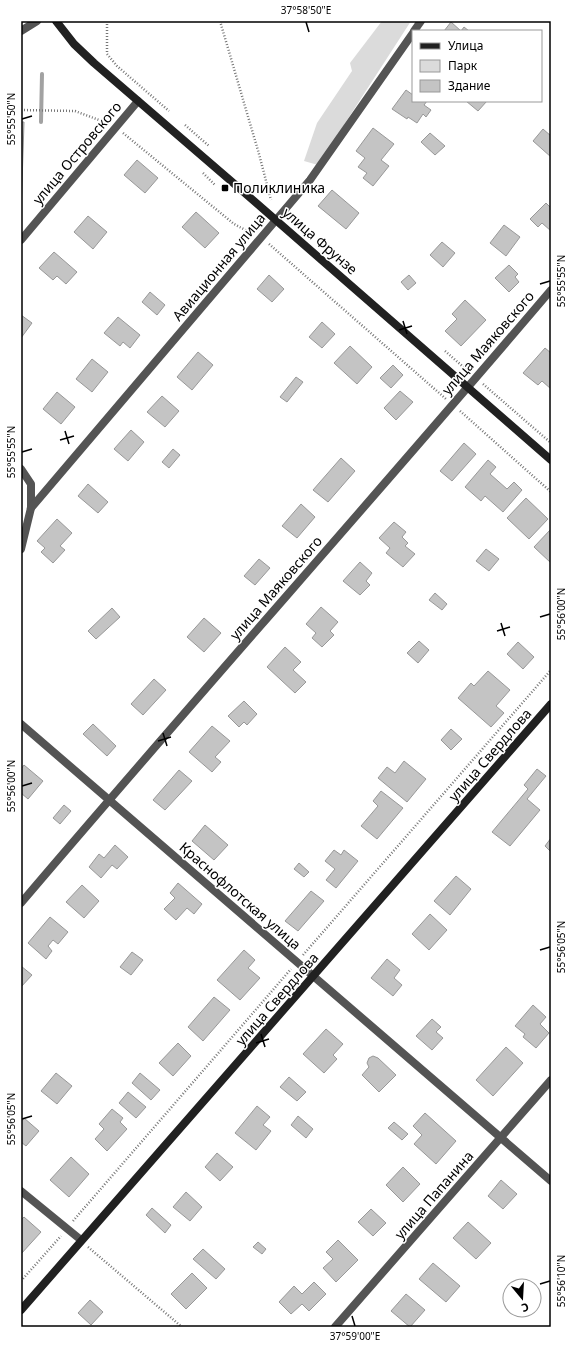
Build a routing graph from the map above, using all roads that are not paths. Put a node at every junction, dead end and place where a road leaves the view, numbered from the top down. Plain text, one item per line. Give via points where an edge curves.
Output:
1 (37, 21) edge
2 (421, 21) edge
3 (57, 22) edge
4 (415, 30) edge
5 (21, 31) edge
6 (412, 35) edge
7 (138, 101) junction
8 (276, 220) junction
9 (21, 240) edge
10 (551, 290) edge
11 (468, 388) junction
12 (551, 460) edge
13 (21, 469) edge
14 (31, 508) junction
15 (21, 549) edge
16 (551, 704) edge
17 (21, 724) edge
18 (108, 800) junction
19 (21, 903) edge
20 (314, 977) junction
21 (551, 1080) edge
22 (501, 1139) junction
23 (551, 1181) edge
24 (21, 1191) edge
25 (81, 1240) junction
26 (21, 1310) edge
27 (335, 1327) edge

1 - 5 street
2 - 4 street, Авиационная улица
3 - 7 street, улица Фрунзе via 74,44
6 - 8 street, Авиационная улица via 310,180
7 - 8 street, улица Фрунзе
7 - 9 street, улица Островского
8 - 11 street, улица Фрунзе
8 - 14 street, Авиационная улица
10 - 11 street, улица Маяковского
11 - 12 street, улица Фрунзе
11 - 18 street, улица Маяковского
13 - 14 street via 31,484
14 - 15 street
16 - 20 street, улица Свердлова
17 - 18 street, Краснофлотская улица
18 - 19 street, улица Маяковского
18 - 20 street, Краснофлотская улица
20 - 22 street, Краснофлотская улица
20 - 25 street, улица Свердлова
21 - 22 street, улица Папанина
22 - 23 street, Краснофлотская улица
22 - 27 street, улица Папанина
24 - 25 street
25 - 26 street, улица Свердлова

